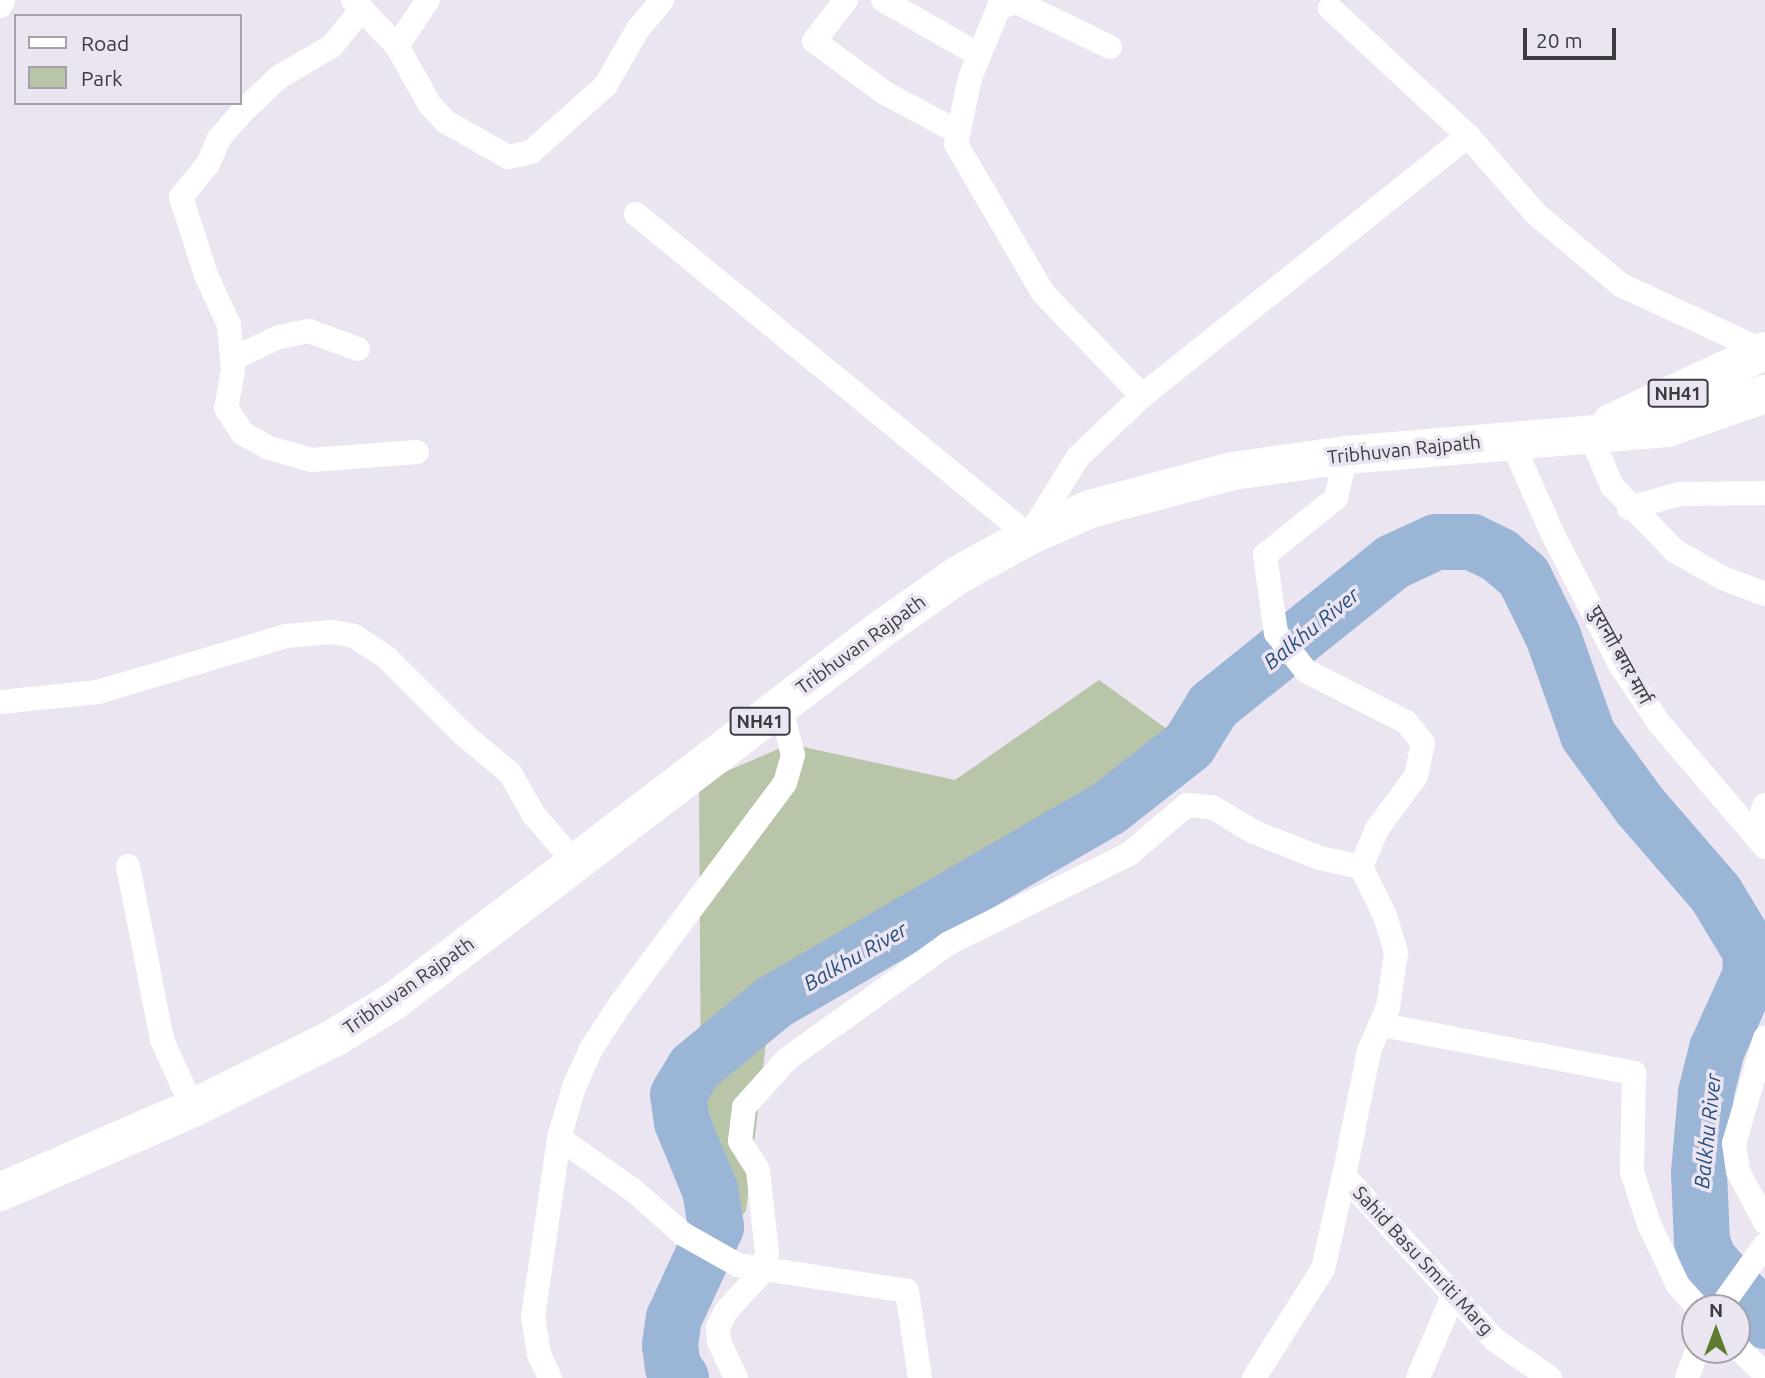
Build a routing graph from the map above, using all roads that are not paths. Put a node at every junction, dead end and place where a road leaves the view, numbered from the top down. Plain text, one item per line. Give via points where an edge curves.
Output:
1 (3, 0) edge
2 (428, 0) edge
3 (662, 0) edge
4 (846, 0) edge
5 (883, 0) edge
6 (358, 4) edge
7 (0, 6) edge
8 (1330, 8) dead end
9 (397, 46) junction
10 (1110, 47) dead end
11 (979, 55) junction
12 (958, 132) junction
13 (1468, 136) junction
14 (636, 214) dead end
15 (358, 349) dead end
16 (1764, 351) edge
17 (232, 359) junction
18 (1765, 394) edge
19 (1142, 396) junction
20 (1589, 432) junction
21 (1511, 440) junction
22 (417, 453) dead end
23 (1346, 455) junction
24 (1765, 493) edge
25 (1629, 508) junction
26 (1028, 536) junction
27 (1765, 594) edge
28 (0, 702) edge
29 (780, 705) junction
30 (1765, 806) edge
31 (1759, 840) edge
32 (577, 865) junction
33 (128, 866) dead end
34 (1361, 867) junction
35 (1381, 1025) junction
36 (1765, 1038) edge
37 (193, 1108) junction
38 (559, 1138) junction
39 (1344, 1176) junction
40 (0, 1192) edge
41 (1765, 1222) edge
42 (1765, 1246) edge
43 (763, 1271) junction
44 (1686, 1294) edge
45 (1731, 1294) edge
46 (1453, 1296) junction
47 (1751, 1360) edge
48 (1765, 1374) edge
49 (550, 1378) edge
50 (736, 1378) edge
51 (920, 1378) edge
52 (1254, 1378) edge
53 (1418, 1378) edge
54 (1550, 1378) edge

1 - 7 street
2 - 9 street
3 - 9 street via 638,29 605,86 531,152 508,157 482,145 430,105
4 - 12 street via 814,41 885,93
5 - 11 street
6 - 9 street
6 - 17 street via 332,46 279,77 243,111 181,197 206,275 229,326
8 - 13 street
10 - 11 street via 1017,2 1007,2 999,7
11 - 12 street
12 - 19 street via 956,144 1043,293
13 - 16 street via 1535,214 1621,285
13 - 19 street
14 - 26 street
15 - 17 street via 309,331 279,337
16 - 20 highway, Tribhuvan Rajpath / NH41
17 - 22 street via 226,408 242,433 269,448 311,460
18 - 20 highway, Tribhuvan Rajpath / NH41 via 1667,428
19 - 26 street via 1078,457
20 - 21 highway, Tribhuvan Rajpath / NH41
20 - 25 street via 1612,486
21 - 23 highway, Tribhuvan Rajpath / NH41
21 - 31 street, पुरानाो बगर मार्ग via 1553,535 1621,666 1659,723
23 - 26 highway, Tribhuvan Rajpath / NH41 via 1233,471 1154,490 1090,509
23 - 34 street via 1336,498 1265,555 1276,633 1306,671 1406,722 1423,743 1416,776 1377,830
24 - 25 street via 1680,494
25 - 27 street via 1675,551 1723,579
26 - 29 highway, Tribhuvan Rajpath / NH41 via 958,575
28 - 32 street via 98,692 286,636 332,632 354,636 386,657 463,734 510,773 534,815
29 - 32 highway, Tribhuvan Rajpath / NH41
29 - 38 street via 793,755 785,783 590,1049
30 - 31 street
32 - 37 highway, Tribhuvan Rajpath / NH41 via 394,1001 334,1038
33 - 37 street via 162,1040
34 - 35 street, Sahid Basu Smriti Marg via 1385,916 1396,953
34 - 43 street via 1320,858 1254,832 1212,807 1187,805 1129,854 950,943 787,1059 744,1107 740,1141 758,1170 768,1253
35 - 39 street, Sahid Basu Smriti Marg via 1369,1051
35 - 44 street via 1634,1073 1633,1172 1648,1224
36 - 41 street via 1734,1143 1738,1171
37 - 40 highway, Tribhuvan Rajpath / NH41
38 - 43 street via 633,1190 683,1234 738,1265
38 - 49 street via 533,1317
39 - 46 street, Sahid Basu Smriti Marg
39 - 52 street via 1323,1269
42 - 45 street
43 - 50 street via 726,1311 718,1327 719,1342
43 - 51 street via 907,1291
46 - 53 street
46 - 54 street, Sahid Basu Smriti Marg via 1495,1340
47 - 48 street

